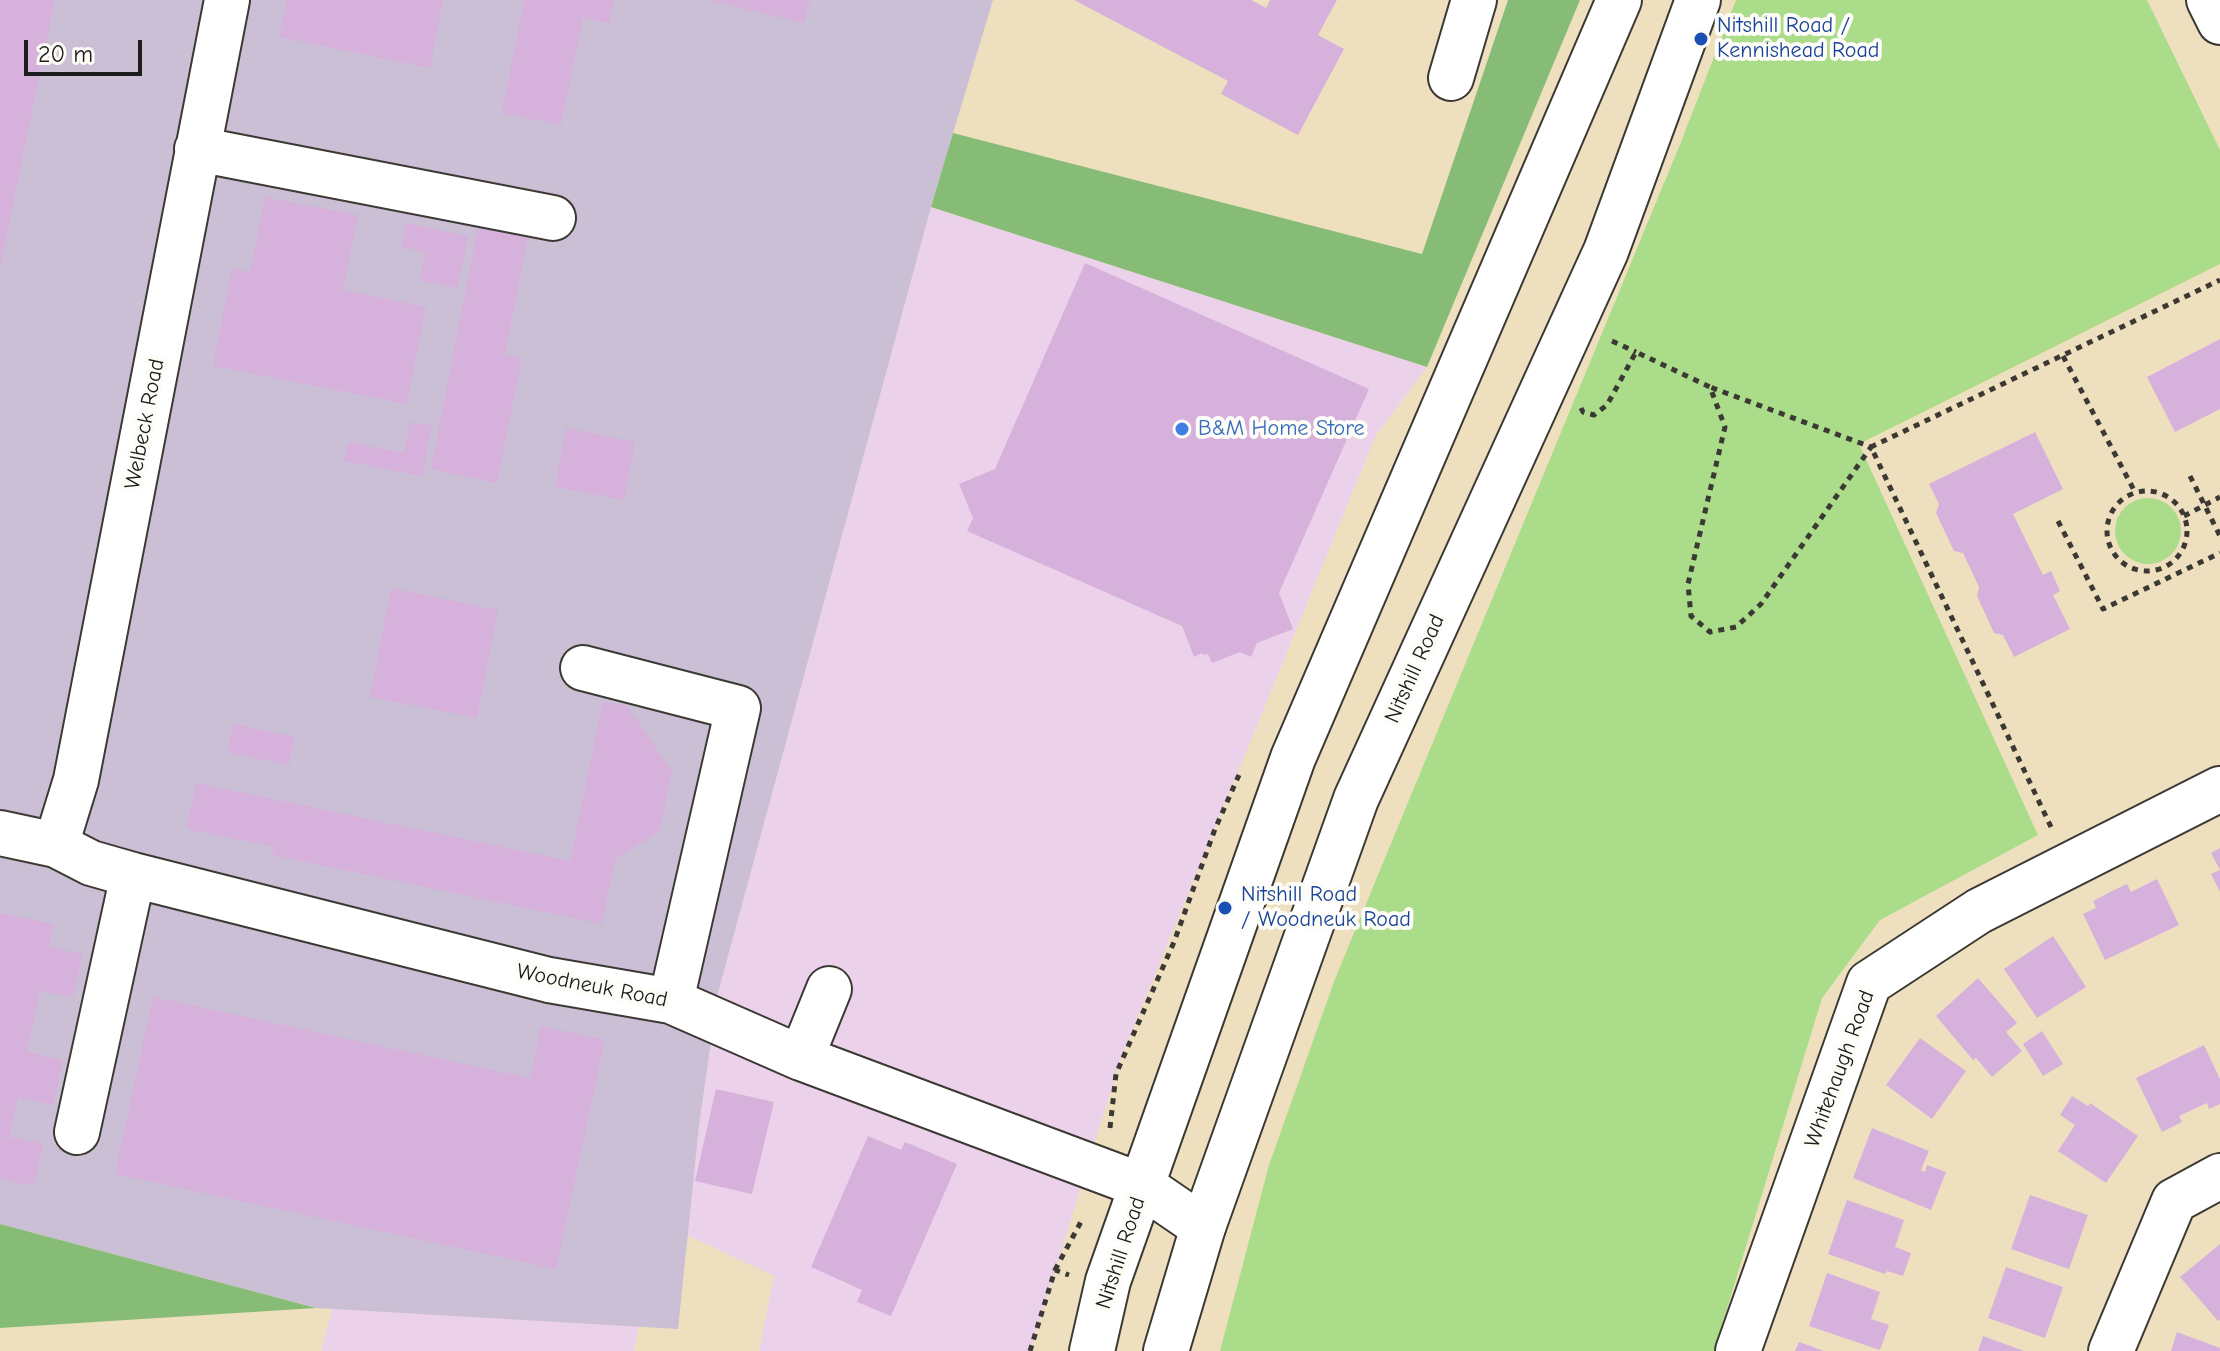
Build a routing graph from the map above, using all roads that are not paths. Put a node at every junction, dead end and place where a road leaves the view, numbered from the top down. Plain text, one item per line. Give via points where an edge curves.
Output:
1 (227, 0) edge
2 (1474, 0) edge
3 (1619, 0) edge
4 (1698, 0) edge
5 (2209, 0) edge
6 (2220, 22) edge
7 (1451, 78) dead end
8 (197, 149) junction
9 (553, 218) dead end
10 (583, 668) dead end
11 (2220, 789) edge
12 (0, 833) edge
13 (56, 845) junction
14 (133, 875) junction
15 (829, 989) dead end
16 (671, 1001) junction
17 (801, 1058) junction
18 (77, 1132) dead end
19 (2220, 1176) edge
20 (1143, 1186) junction
21 (1203, 1227) junction
22 (1092, 1351) edge
23 (1166, 1351) edge
24 (1738, 1351) edge
25 (2111, 1351) edge

1 - 8 street, Welbeck Road
2 - 7 street
3 - 20 street, Nitshill Road via 1293,758
4 - 21 street, Nitshill Road via 1606,251 1356,799
5 - 6 street
8 - 9 street
8 - 13 street, Welbeck Road via 76,780
10 - 16 street via 738,708
11 - 24 street, Whitehaugh Road via 1979,911 1869,983
12 - 13 street, Woodneuk Road
13 - 14 street, Woodneuk Road via 91,863
14 - 16 street, Woodneuk Road via 549,980
14 - 18 street
15 - 17 street
16 - 17 street, Woodneuk Road
17 - 20 street, Woodneuk Road
19 - 25 street via 2174,1201
20 - 21 street, Woodneuk Road
20 - 22 street, Nitshill Road via 1108,1281
21 - 23 street, Nitshill Road

